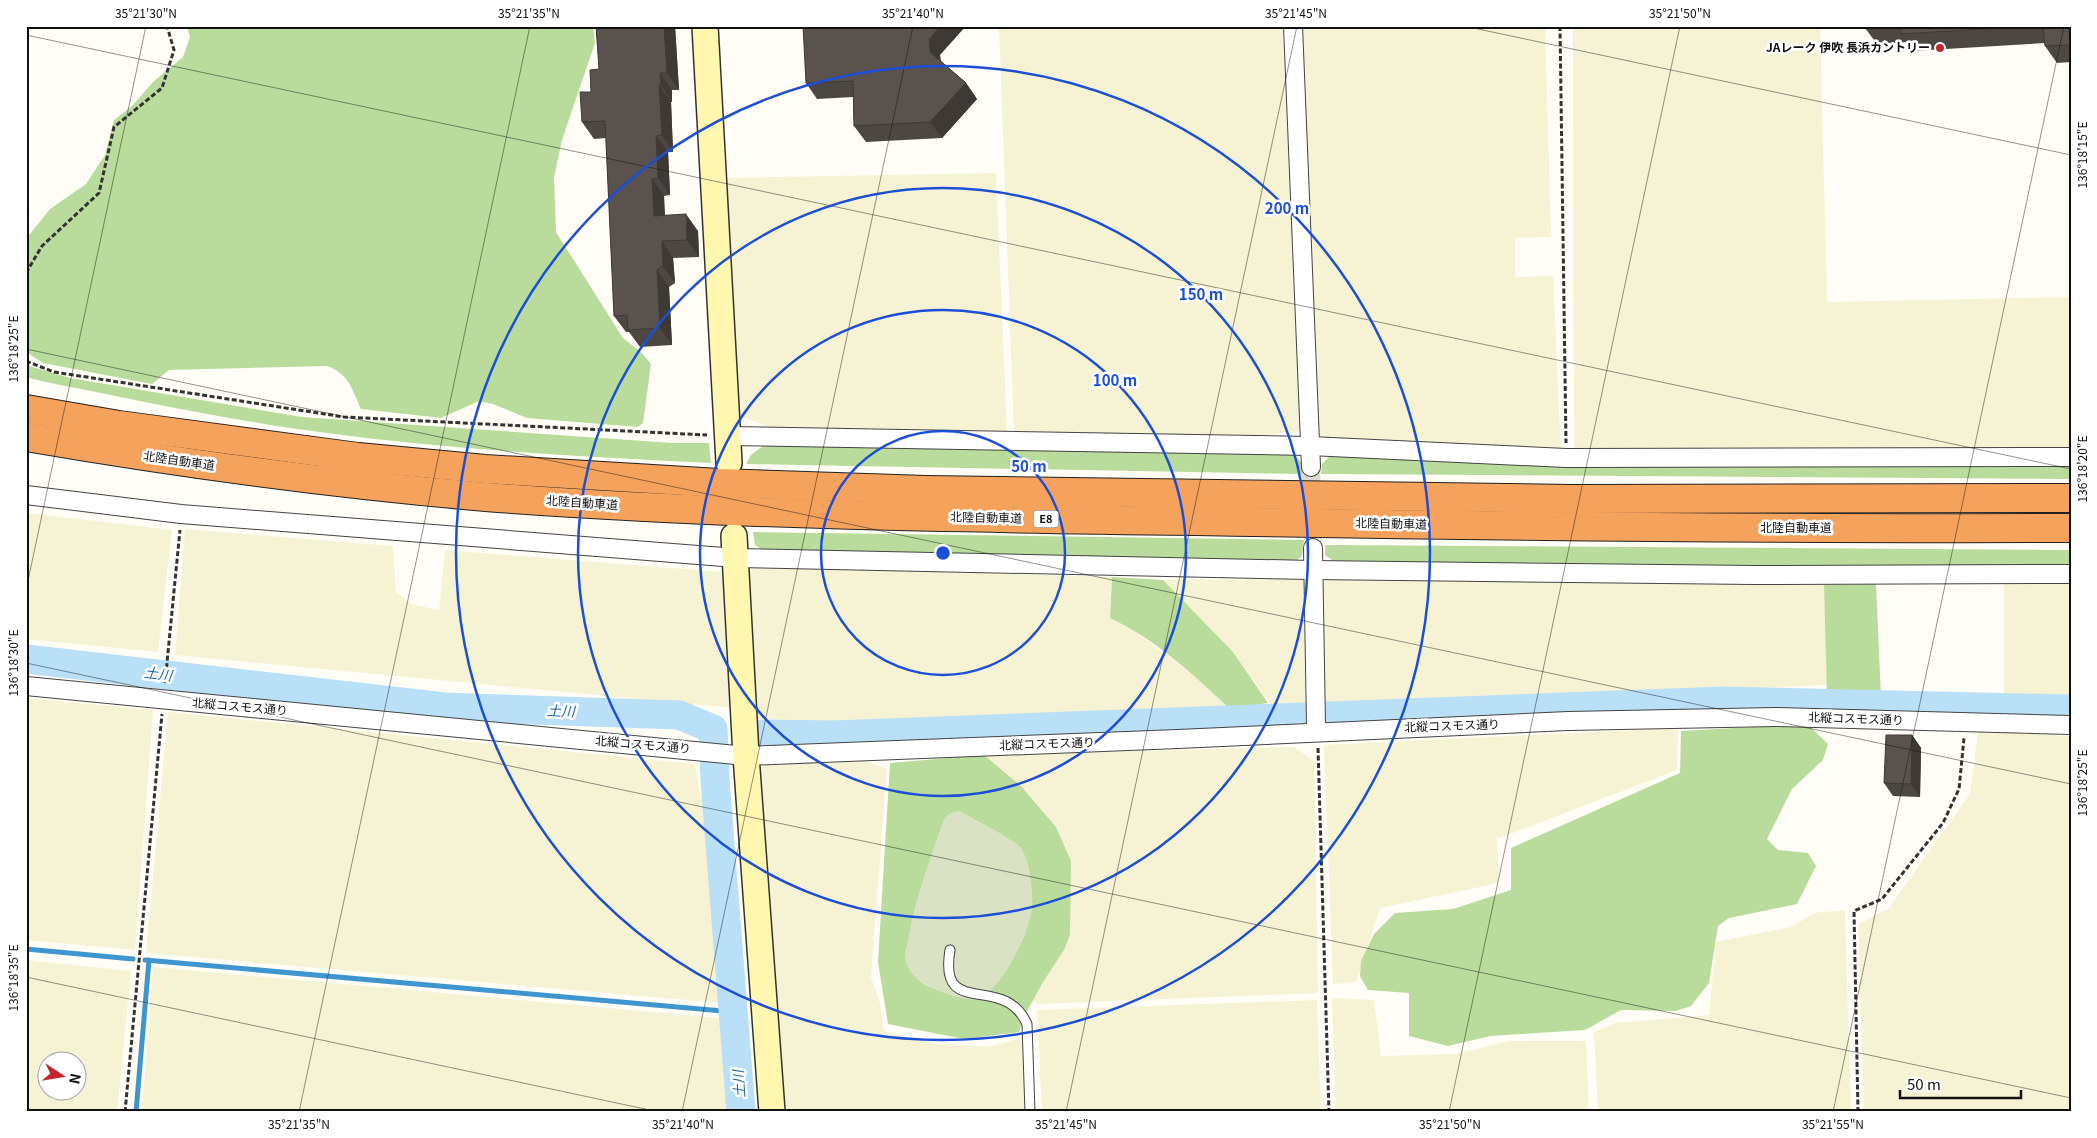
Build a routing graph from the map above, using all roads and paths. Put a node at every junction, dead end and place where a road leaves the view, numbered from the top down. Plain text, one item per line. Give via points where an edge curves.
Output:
1 (167, 26) edge
2 (706, 26) edge
3 (1293, 26) edge
4 (1560, 26) edge
5 (26, 273) edge
6 (26, 361) edge
7 (26, 395) edge
8 (26, 409) edge
9 (728, 436) junction
10 (26, 437) edge
11 (251, 444) junction
12 (1310, 446) junction
13 (26, 456) edge
14 (2071, 457) edge
15 (1566, 458) junction
16 (729, 463) dead end
17 (1311, 467) tunnel mouth
18 (246, 471) junction
19 (26, 495) edge
20 (2071, 498) edge
21 (181, 514) junction
22 (2071, 528) edge
23 (735, 547) junction
24 (1313, 548) tunnel mouth
25 (1312, 570) junction
26 (2071, 574) edge
27 (26, 686) edge
28 (164, 695) junction
29 (1316, 723) junction
30 (1965, 723) junction
31 (2071, 725) edge
32 (742, 755) junction
33 (950, 950) dead end
34 (125, 1112) edge
35 (772, 1112) edge
36 (1030, 1112) edge
37 (1329, 1112) edge
38 (1858, 1112) edge

1 - 5 path via 174,50 162,88 114,127 99,193 42,246
2 - 9 street
3 - 12 street
4 - 15 path
6 - 9 path via 54,372 344,417
7 - 11 highway
8 - 11 highway
9 - 12 street
9 - 16 street
10 - 18 highway, 北陸自動車道 / E8
11 - 20 highway via 485,469 718,483 916,489 1572,499
12 - 15 street
12 - 17 street
13 - 18 highway
14 - 15 street
18 - 22 highway, 北陸自動車道 / E8 via 604,505 928,518 1574,527
19 - 21 street
21 - 23 street
21 - 28 path
23 - 25 street
23 - 32 street
24 - 25 street
25 - 26 street via 1754,575
25 - 29 street
27 - 28 street, 北縦コスモス通り
28 - 32 street, 北縦コスモス通り
28 - 34 path
29 - 30 street, 北縦コスモス通り via 1766,717
29 - 32 street, 北縦コスモス通り via 1178,739
29 - 37 path
30 - 31 street, 北縦コスモス通り
30 - 38 path via 1959,789 1943,823 1882,899 1854,911
32 - 35 street
33 - 36 lane via 947,968 957,988 964,992 996,996 1021,1011 1027,1024

